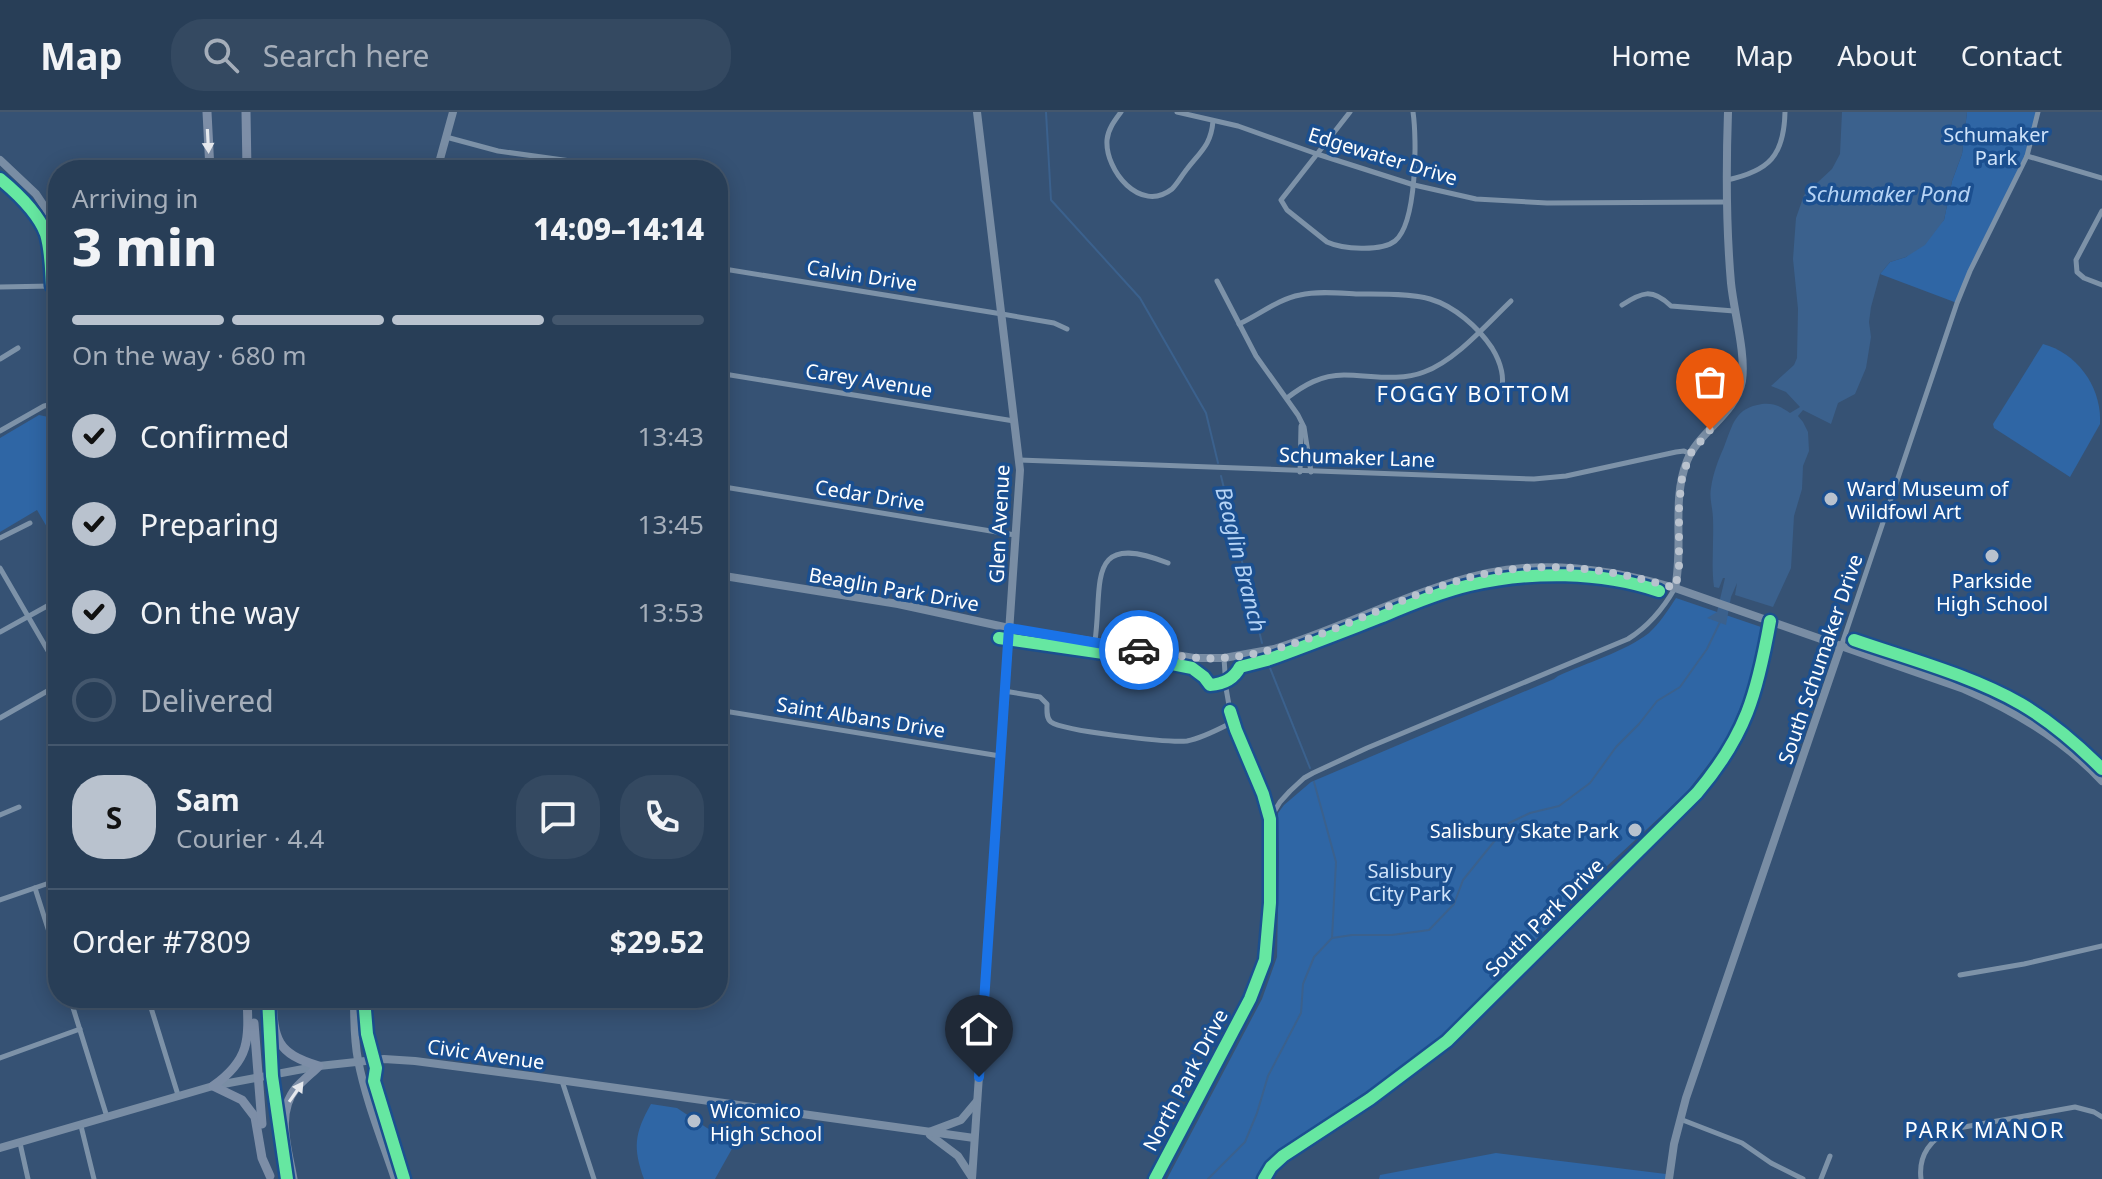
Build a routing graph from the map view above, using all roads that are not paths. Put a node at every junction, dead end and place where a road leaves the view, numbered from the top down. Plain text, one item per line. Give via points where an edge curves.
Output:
1 (207, 112) edge
2 (246, 112) edge
3 (453, 112) edge
4 (977, 112) edge
5 (1121, 112) edge
6 (1177, 112) edge
7 (1350, 112) edge
8 (1413, 112) edge
9 (1728, 112) edge
10 (1785, 112) edge
11 (2038, 112) edge
12 (1213, 121) junction
13 (446, 137) junction
14 (1317, 154) junction
15 (2027, 156) junction
16 (0, 160) edge
17 (209, 160) edge
18 (247, 160) edge
19 (440, 160) edge
20 (563, 160) edge
21 (2102, 178) edge
22 (1727, 180) junction
23 (1414, 185) junction
24 (1728, 202) junction
25 (2102, 211) edge
26 (48, 212) edge
27 (728, 270) edge
28 (1217, 281) dead end
29 (2102, 285) edge
30 (48, 286) edge
31 (0, 287) edge
32 (1511, 301) dead end
33 (1622, 305) dead end
34 (1734, 311) junction
35 (1002, 314) junction
36 (1239, 324) junction
37 (1067, 329) dead end
38 (1478, 333) junction
39 (18, 348) dead end
40 (0, 359) edge
41 (728, 375) edge
42 (1499, 395) dead end
43 (1287, 398) junction
44 (48, 405) edge
45 (1015, 421) junction
46 (1301, 421) junction
47 (0, 431) edge
48 (1690, 454) junction
49 (1019, 460) junction
50 (1300, 472) junction
51 (1311, 472) junction
52 (728, 488) edge
53 (30, 523) dead end
54 (1016, 535) junction
55 (0, 538) edge
56 (1168, 563) dead end
57 (0, 568) edge
58 (728, 577) edge
59 (1675, 588) junction
60 (48, 605) edge
61 (27, 616) junction
62 (1770, 621) junction
63 (1009, 628) junction
64 (0, 632) edge
65 (1095, 641) junction
66 (1841, 645) junction
67 (48, 651) edge
68 (1224, 658) junction
69 (48, 691) edge
70 (1004, 691) junction
71 (728, 712) edge
72 (0, 718) edge
73 (1233, 722) junction
74 (1000, 756) junction
75 (2102, 781) edge
76 (19, 807) dead end
77 (0, 815) edge
78 (1270, 819) junction
79 (48, 883) edge
80 (35, 888) junction
81 (0, 900) edge
82 (48, 929) edge
83 (2102, 946) edge
84 (1960, 975) dead end
85 (73, 1008) edge
86 (151, 1008) edge
87 (250, 1008) edge
88 (251, 1008) edge
89 (270, 1008) edge
90 (271, 1008) edge
91 (354, 1008) edge
92 (80, 1029) junction
93 (0, 1058) edge
94 (358, 1061) junction
95 (319, 1066) junction
96 (272, 1076) junction
97 (258, 1077) junction
98 (562, 1081) junction
99 (213, 1086) junction
100 (179, 1096) junction
101 (977, 1100) junction
102 (2102, 1117) edge
103 (107, 1118) junction
104 (1680, 1119) junction
105 (81, 1126) junction
106 (926, 1133) junction
107 (974, 1138) junction
108 (20, 1143) junction
109 (0, 1148) edge
110 (1830, 1156) dead end
111 (270, 1178) edge
112 (972, 1178) edge
113 (28, 1179) edge
114 (94, 1179) edge
115 (290, 1179) edge
116 (395, 1179) edge
117 (594, 1179) edge
118 (1155, 1179) edge
119 (1264, 1179) edge
120 (1669, 1179) edge
121 (1803, 1179) edge
122 (1821, 1179) edge
123 (1921, 1179) edge

1 -> 17 main road
2 - 18 main road
3 - 13 street
4 - 35 street, Glen Avenue
5 - 12 street via 1108,132 1110,159 1126,185 1148,196 1173,188 1207,145
6 - 12 street, Edgewater Drive
7 - 14 street
8 - 23 street
9 - 22 street
10 - 22 street via 1778,151 1764,167
11 - 15 street, South Schumaker Drive
12 - 14 street, Edgewater Drive
13 - 19 street
13 - 20 street
14 - 23 street, Edgewater Drive
14 - 23 street via 1281,200 1334,245 1369,248 1397,240
15 - 21 street
15 - 66 street, South Schumaker Drive via 1957,303
16 - 26 street
22 - 24 street
23 - 24 street, Edgewater Drive via 1505,202
24 - 34 street
25 - 29 street via 2076,260 2077,272
27 - 35 street, Calvin Drive
28 - 36 street
30 - 31 street
32 - 38 street
33 - 34 street via 1647,293 1671,306
34 - 48 street via 1743,366 1738,393
35 - 37 street, Calvin Drive
35 - 45 street, Glen Avenue
36 - 38 street via 1301,294 1368,294 1430,299 1458,313
36 - 43 street
38 - 42 street via 1501,367
38 - 43 street via 1422,374 1323,378
39 - 40 street
41 - 45 street, Carey Avenue
43 - 46 street
44 - 47 street
45 - 49 street, Glen Avenue
46 - 50 street
46 - 51 street
48 - 51 street, Schumaker Lane via 1676,452 1534,479
48 - 59 street via 1680,491
49 - 50 street, Schumaker Lane
49 - 54 street, Glen Avenue
50 - 51 street, Schumaker Lane
52 - 54 street, Cedar Drive
53 - 55 street
54 - 63 street, Glen Avenue
56 - 65 street via 1128,552 1106,561
57 - 61 street
58 - 63 street, Beaglin Park Drive
59 - 62 street, Beaglin Park Drive
59 - 68 street, Beaglin Park Drive via 1582,569 1490,573 1435,588 1288,645
59 - 78 street via 1656,616 1628,639 1304,778
60 - 61 street
61 - 64 street
61 - 67 street
62 - 66 street, Beaglin Park Drive
62 - 119 street, South Park Drive via 1744,724 1697,793 1447,1041 1283,1156
63 - 65 street, Beaglin Park Drive
63 - 70 street, Glen Avenue
65 - 68 street, Beaglin Park Drive
66 - 75 street, Beaglin Park Drive via 2013,712 2070,751
66 - 104 street, South Schumaker Drive
68 - 73 street, North Park Drive
69 - 72 street
70 - 73 street via 1040,697 1047,704 1049,721 1091,731 1187,741
70 - 74 street, Glen Avenue
71 - 74 street, Saint Albans Drive
73 - 78 street, North Park Drive
74 - 101 street, Glen Avenue
76 - 77 street
78 - 118 street, North Park Drive via 1265,960 1250,999
79 - 80 street
80 - 81 street
80 - 82 street
83 - 84 street
85 - 92 street
86 - 100 street
87 - 99 main road via 243,1054
88 - 97 main road
89 - 96 main road
90 - 95 main road via 281,1045
91 - 94 street
92 - 93 street
92 - 103 street
94 - 95 street, Civic Avenue
94 - 98 street, Civic Avenue via 415,1061
94 - 116 street
95 - 96 street, Civic Avenue
115 -> 95 main road via 284,1117 296,1088
96 - 97 street, Civic Avenue
96 - 115 main road
97 - 99 street, Civic Avenue
97 - 111 main road
98 - 106 street, Civic Avenue
98 - 117 street
99 - 100 street, Civic Avenue
99 - 111 main road via 242,1100 255,1117
100 - 103 street, Civic Avenue
101 - 106 street via 961,1120
101 - 107 street, Glen Avenue
102 - 123 street via 2075,1107 1953,1129 1931,1142 1922,1157
103 - 105 street, Civic Avenue
104 - 120 street, South Schumaker Drive
104 - 121 street via 1742,1143
105 - 108 street, Civic Avenue
105 - 114 street
106 - 107 street, Civic Avenue
106 - 112 street via 958,1156
107 - 112 street, Glen Avenue
108 - 109 street, Civic Avenue
108 - 113 street
110 - 122 street

